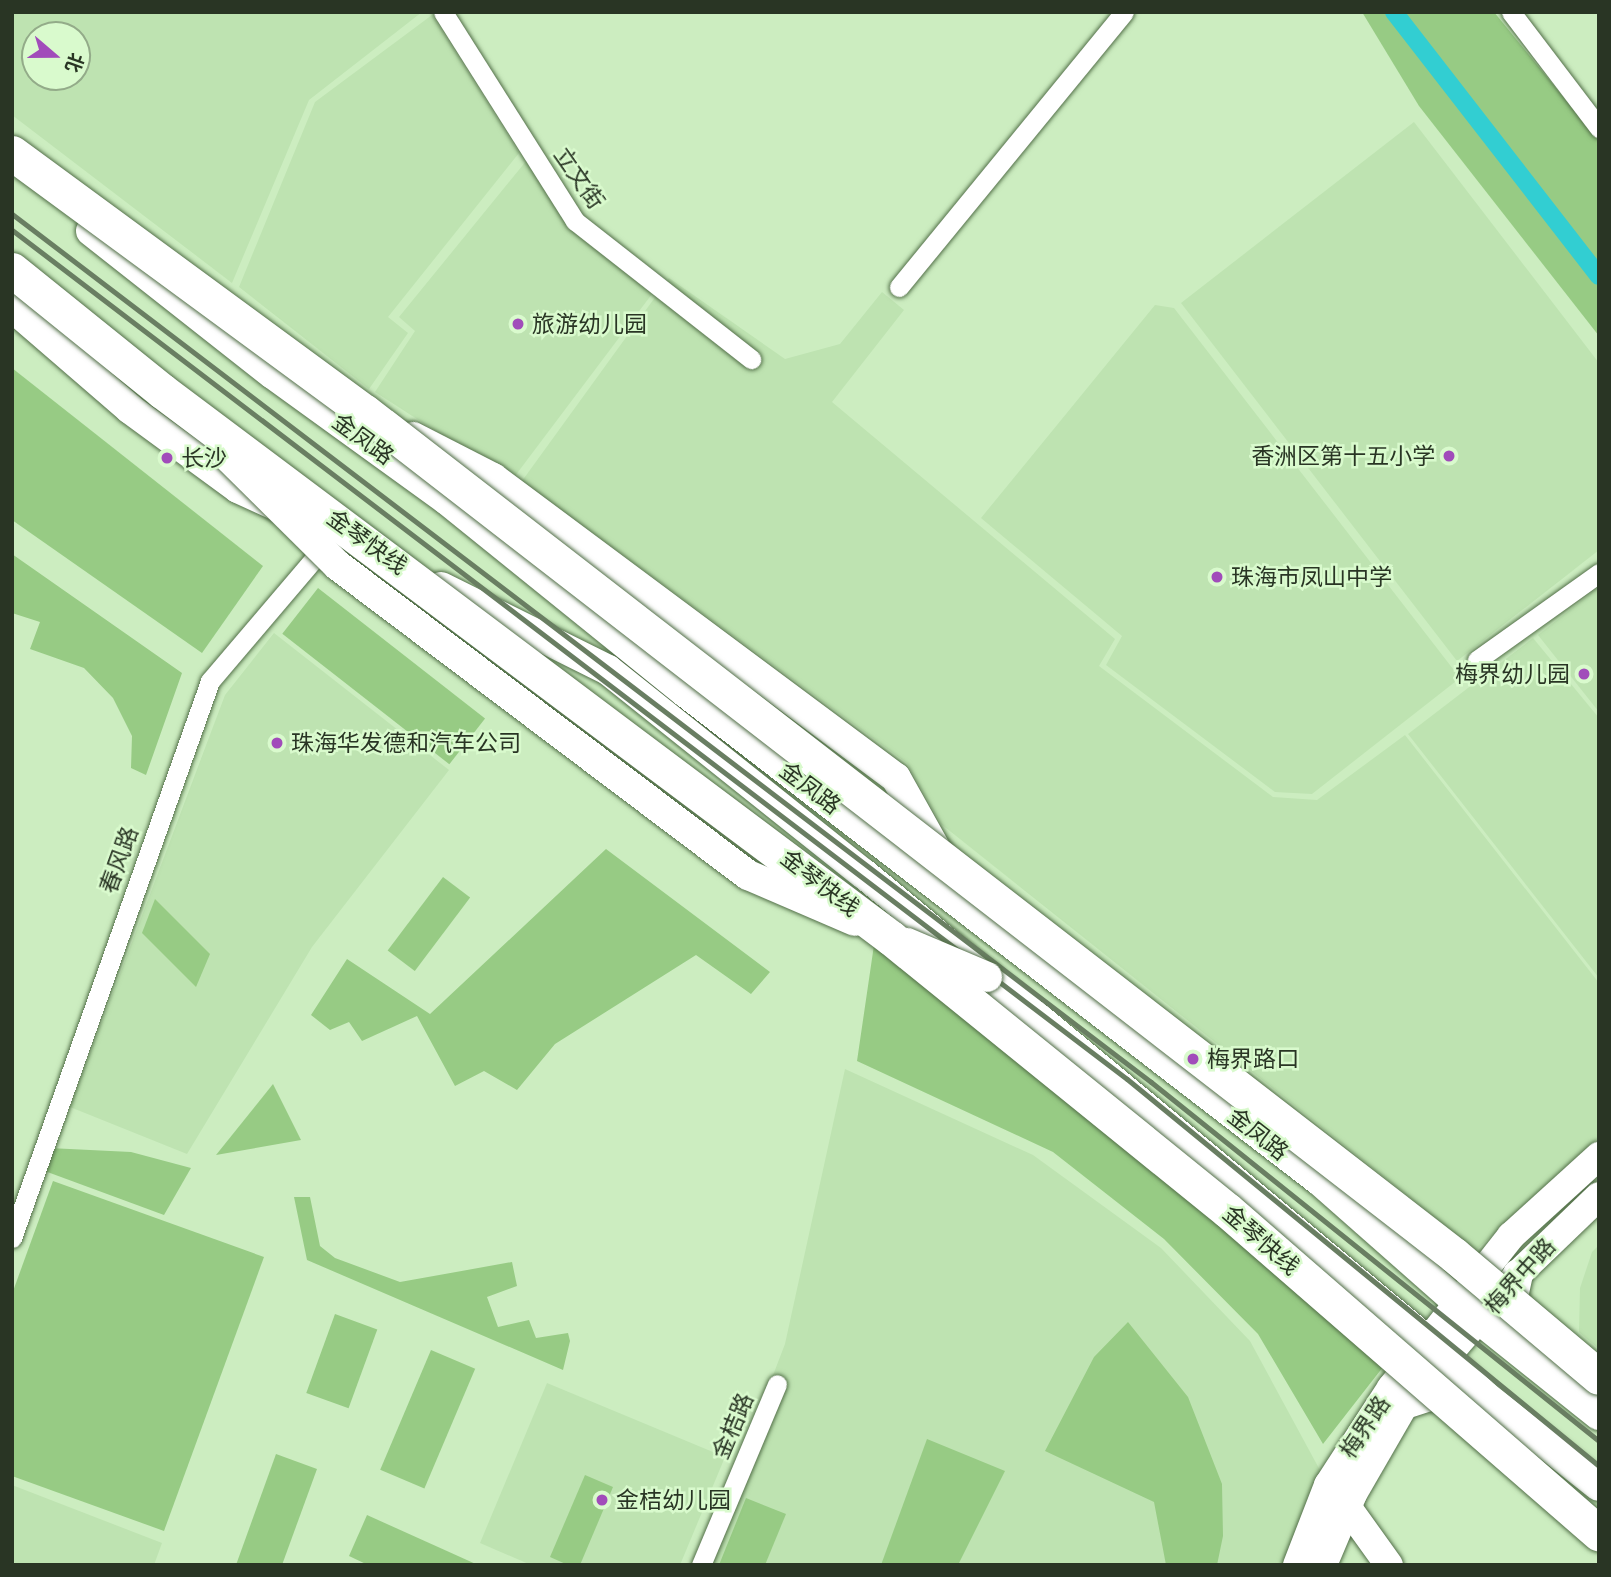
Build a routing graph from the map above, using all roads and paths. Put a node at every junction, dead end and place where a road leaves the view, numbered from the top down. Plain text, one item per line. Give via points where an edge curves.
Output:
1 (443, 12) edge
2 (1124, 12) edge
3 (1511, 12) edge
4 (1599, 128) edge
5 (12, 152) edge
6 (12, 171) edge
7 (12, 270) edge
8 (899, 287) dead end
9 (12, 307) edge
10 (751, 359) dead end
11 (162, 391) junction
12 (365, 412) junction
13 (334, 534) junction
14 (1599, 573) edge
15 (1477, 660) dead end
16 (971, 912) junction
17 (987, 977) junction
18 (1599, 1156) edge
19 (1599, 1196) edge
20 (12, 1238) edge
21 (1518, 1273) junction
22 (1456, 1301) junction
23 (1480, 1321) junction
24 (1517, 1350) junction
25 (1438, 1351) junction
26 (1599, 1377) edge
27 (777, 1384) dead end
28 (1485, 1396) junction
29 (1405, 1404) junction
30 (1599, 1415) edge
31 (1599, 1486) edge
32 (1348, 1508) junction
33 (1599, 1533) edge
34 (701, 1565) edge
35 (1297, 1565) edge
36 (1323, 1565) edge
37 (1389, 1565) edge

1 - 10 street, 立文街 via 575,221
2 - 8 street
3 - 4 street
5 - 12 highway, bridge
6 - 16 main road, 金凤路 via 273,374 447,500 685,692
7 - 11 highway, 金琴快线, bridge
9 - 13 main road, 金凤路 via 130,409 238,488
11 - 17 main road, bridge via 337,565 748,875
11 - 33 highway, 金琴快线, bridge via 891,938 1227,1210
12 - 16 main road, bridge via 492,478 896,778
12 - 26 highway, bridge via 1454,1255
13 - 17 main road, 金凤路 via 608,670
13 - 20 street, 春风路 via 211,681
14 - 15 street
16 - 22 main road, 金凤路 via 1320,1181
17 - 25 main road, 金凤路
18 - 22 main road, 梅界中路 via 1511,1236
19 - 21 main road, 梅界中路
21 - 23 main road, 梅界中路
21 - 24 main road via 1506,1319
22 - 23 main road, 金凤路
22 - 25 main road, 梅界路
23 - 24 main road, 金凤路
23 - 25 main road, 梅界中路
24 - 30 main road, 金凤路
25 - 28 main road, 金凤路
25 - 29 main road
25 - 35 main road, 梅界路 via 1346,1452
27 - 34 street, 金桔路
28 - 29 main road via 1457,1387
28 - 31 main road, 金凤路
29 - 32 main road
32 - 36 main road
32 - 37 main road

